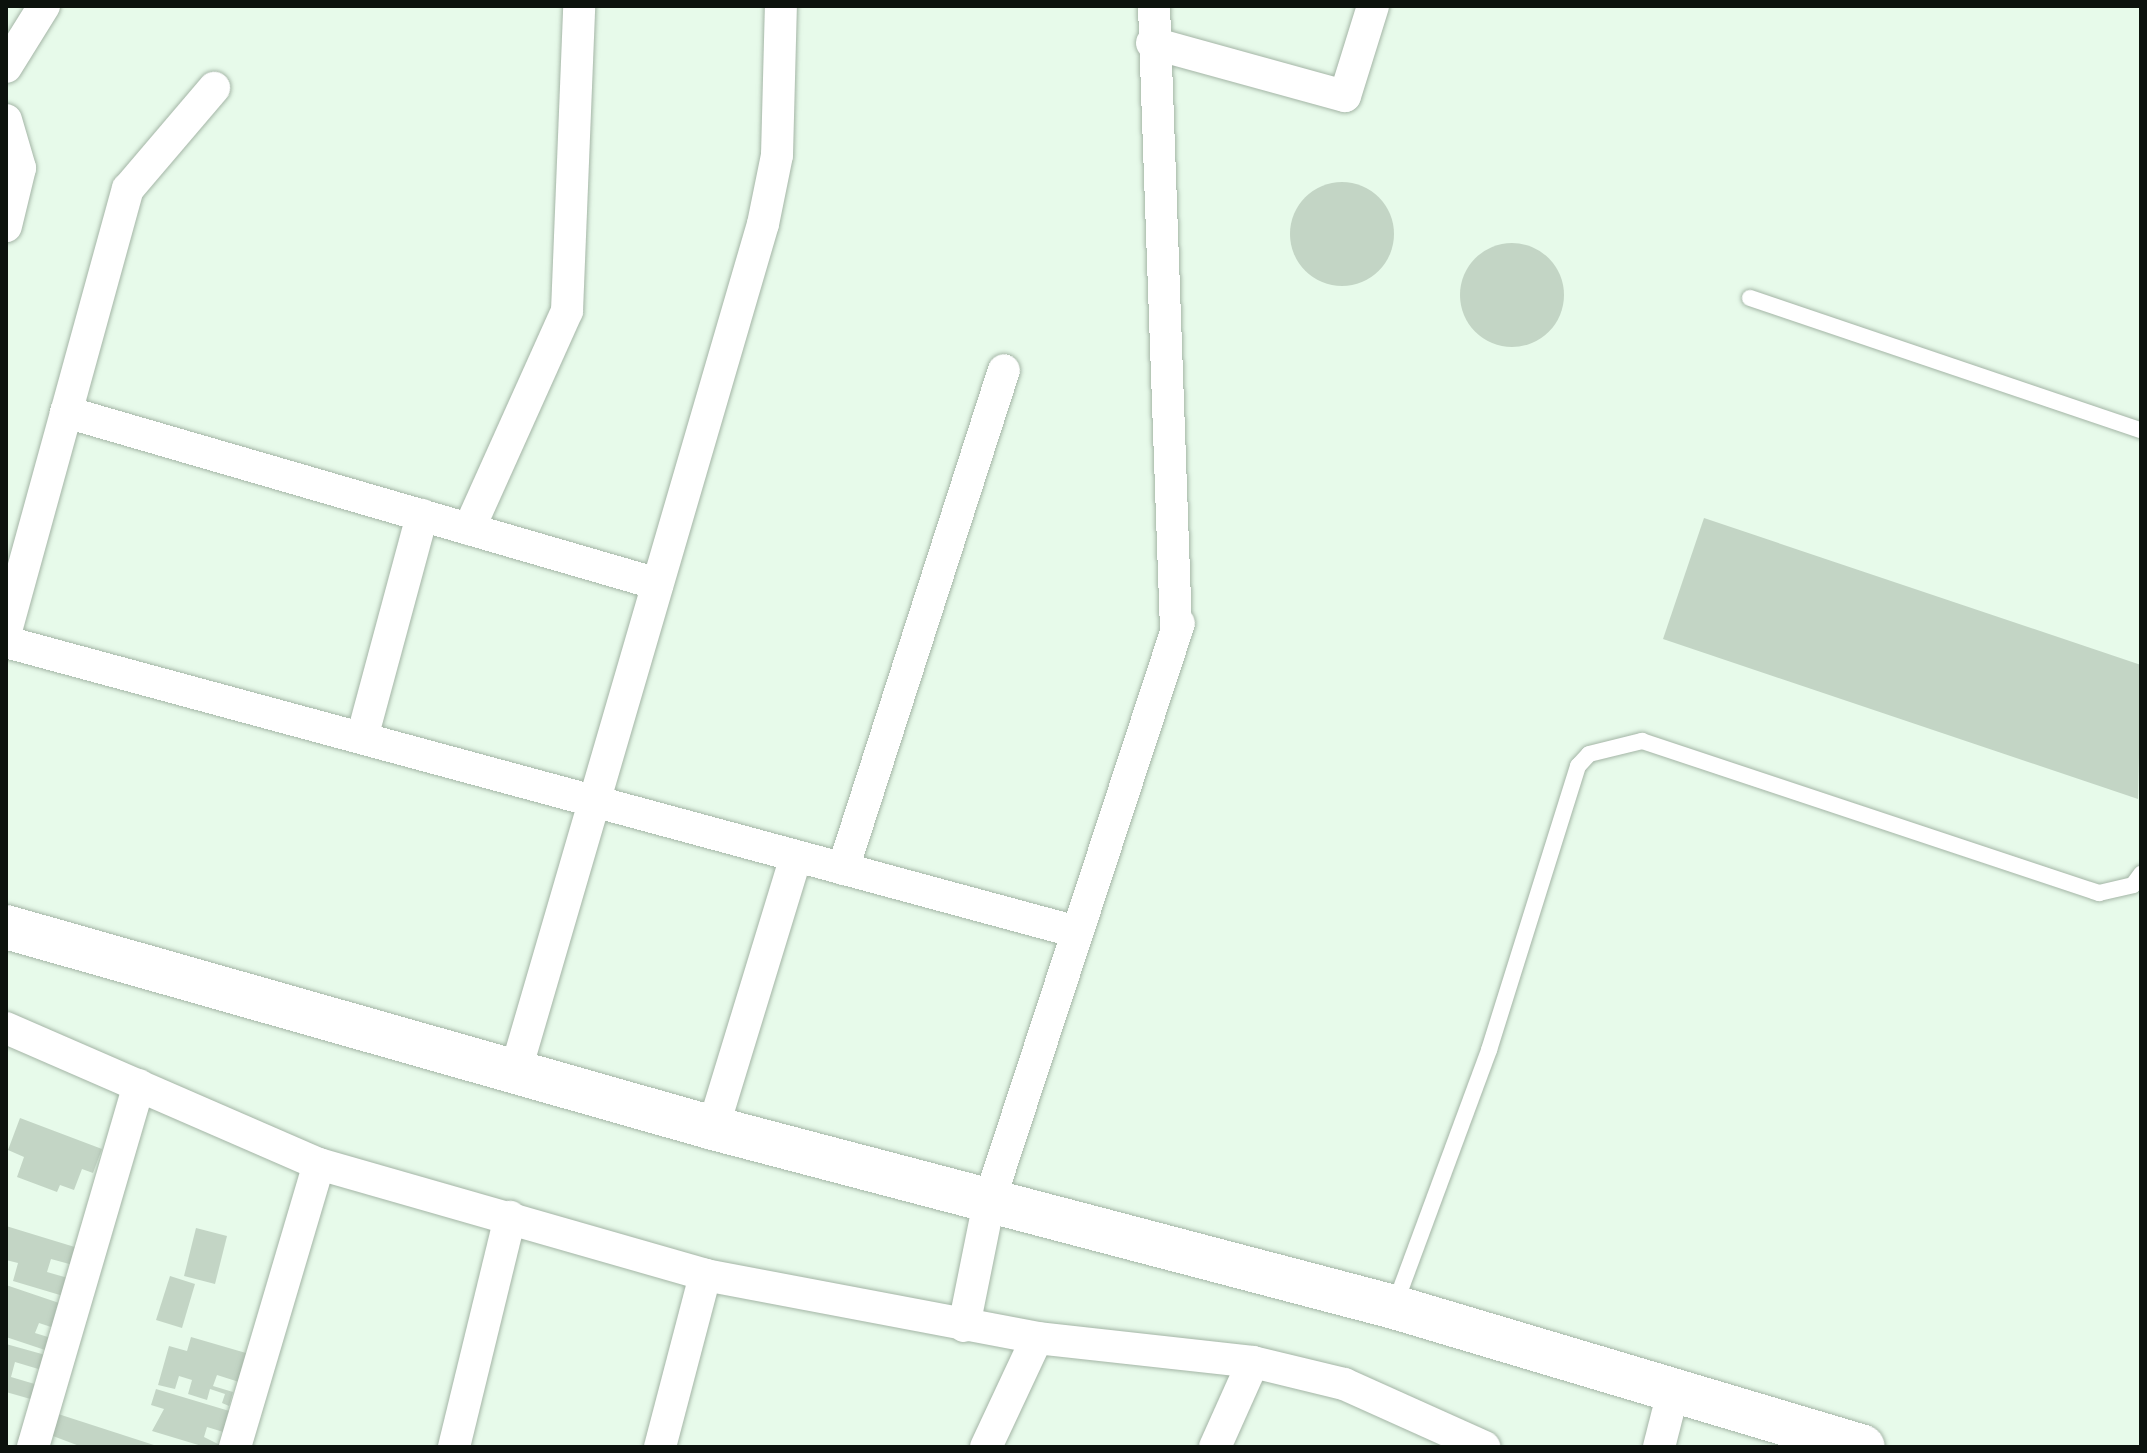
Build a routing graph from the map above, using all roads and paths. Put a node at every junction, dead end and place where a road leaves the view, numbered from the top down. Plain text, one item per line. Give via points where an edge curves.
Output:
1 (44, 6) edge
2 (579, 6) edge
3 (781, 6) edge
4 (1154, 6) edge
5 (1373, 6) edge
6 (1152, 43) junction
7 (6, 67) edge
8 (214, 88) dead end
9 (6, 120) edge
10 (13, 166) edge
11 (6, 226) edge
12 (1750, 298) dead end
13 (1004, 370) dead end
14 (66, 412) junction
15 (2141, 430) edge
16 (422, 515) junction
17 (469, 529) junction
18 (658, 584) junction
19 (6, 631) edge
20 (6, 642) edge
21 (362, 738) junction
22 (595, 802) junction
23 (796, 856) junction
24 (843, 869) junction
25 (2141, 874) edge
26 (6, 927) edge
27 (1077, 932) junction
28 (6, 1028) edge
29 (515, 1073) junction
30 (139, 1085) junction
31 (713, 1128) junction
32 (319, 1164) junction
33 (989, 1202) junction
34 (510, 1217) junction
35 (705, 1275) junction
36 (1394, 1307) junction
37 (964, 1326) junction
38 (1037, 1338) junction
39 (1253, 1362) junction
40 (1673, 1392) junction
41 (1441, 1436) edge
42 (33, 1447) edge
43 (235, 1447) edge
44 (454, 1447) edge
45 (660, 1447) edge
46 (986, 1447) edge
47 (1215, 1447) edge
48 (1484, 1447) edge
49 (1659, 1447) edge
50 (1863, 1447) edge

1 - 7 street
2 - 17 street via 567,311
3 - 18 street via 777,155 763,224
4 - 6 street
5 - 6 street via 1345,96
6 - 27 street via 1177,627
8 - 14 street via 128,189
9 - 10 street
10 - 11 street
12 - 15 lane
13 - 24 street
14 - 16 street
14 - 19 street
16 - 17 street
16 - 21 street
17 - 18 street
18 - 22 street
20 - 21 street
21 - 22 street
22 - 23 street
22 - 29 street
23 - 24 street
23 - 31 street
24 - 27 street
25 - 36 lane via 2133,885 2099,893 1642,741 1589,754 1578,766 1489,1050
26 - 29 street
27 - 33 street
28 - 30 street
29 - 31 street
30 - 32 street
30 - 42 street
31 - 33 street
32 - 34 street
32 - 43 street
33 - 36 street
33 - 37 street
34 - 35 street
34 - 44 street
35 - 37 street
35 - 45 street
36 - 40 street
37 - 38 street
38 - 39 street
38 - 46 street
39 - 41 street via 1344,1384
39 - 47 street
40 - 49 street
40 - 50 street
41 - 48 street

